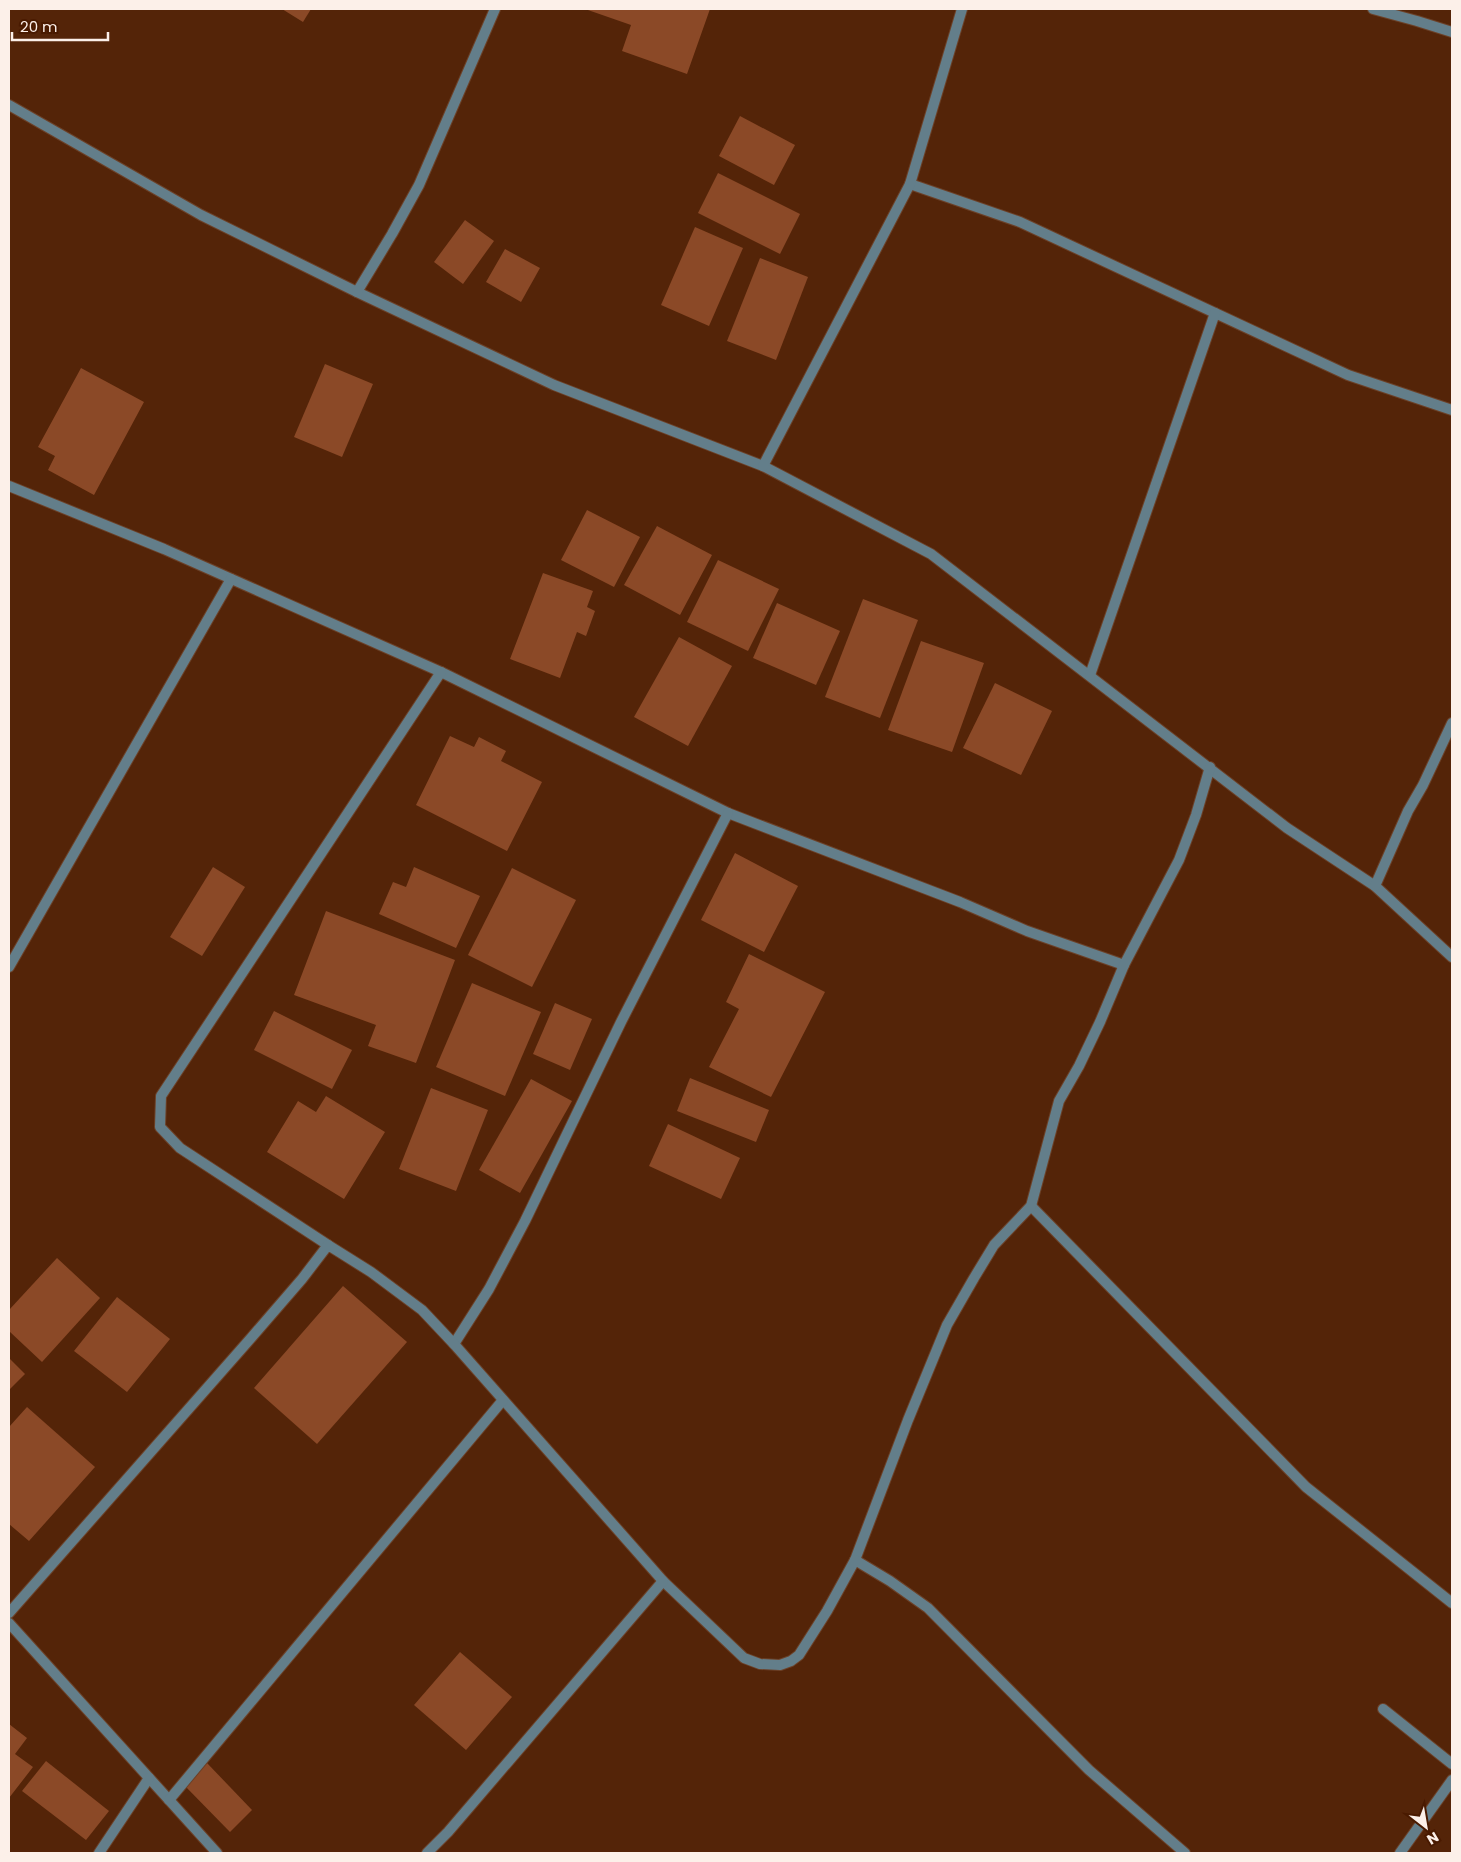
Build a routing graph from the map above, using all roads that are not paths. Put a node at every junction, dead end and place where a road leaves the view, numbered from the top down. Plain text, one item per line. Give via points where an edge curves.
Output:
1 (495, 9) edge
2 (962, 9) edge
3 (1373, 9) edge
4 (1452, 32) edge
5 (9, 105) edge
6 (910, 184) junction
7 (357, 292) junction
8 (1216, 313) junction
9 (1452, 410) edge
10 (763, 466) junction
11 (9, 486) edge
12 (230, 579) junction
13 (441, 672) junction
14 (1090, 675) junction
15 (1452, 723) edge
16 (1210, 767) junction
17 (728, 813) junction
18 (1375, 886) junction
19 (1452, 956) edge
20 (1124, 965) junction
21 (9, 967) edge
22 (1031, 1206) junction
23 (328, 1245) junction
24 (454, 1344) junction
25 (503, 1400) junction
26 (855, 1560) junction
27 (663, 1581) junction
28 (1452, 1603) edge
29 (9, 1613) edge
30 (9, 1623) edge
31 (1382, 1709) dead end
32 (1452, 1764) edge
33 (149, 1778) junction
34 (1452, 1780) edge
35 (169, 1800) junction
36 (99, 1853) edge
37 (217, 1853) edge
38 (427, 1853) edge
39 (1185, 1853) edge
40 (1400, 1853) edge

1 - 7 street via 419,185
2 - 6 street
3 - 4 street
5 - 7 street via 201,215
6 - 8 street via 1020,222
6 - 10 street
7 - 10 street via 554,384
8 - 9 street via 1348,375
8 - 14 street
10 - 14 street via 931,554
11 - 12 street
12 - 13 street
12 - 21 street
13 - 17 street
13 - 23 street via 161,1096 160,1127 180,1148
14 - 16 street
15 - 18 street
16 - 18 street via 1287,828
16 - 20 street via 1179,860
17 - 20 street via 1027,931
17 - 24 street via 621,1022 525,1221
18 - 19 street
20 - 22 street via 1096,1031 1059,1101
22 - 26 street via 994,1245 947,1325
22 - 28 street via 1306,1487
23 - 24 street via 422,1310
23 - 29 street via 251,1338
24 - 25 street
25 - 27 street
25 - 35 street
26 - 27 street via 799,1655 780,1665 760,1664 744,1658
26 - 39 street via 928,1608 1089,1770
27 - 38 street
30 - 33 street
31 - 32 street
33 - 35 street
33 - 36 street
34 - 40 street
35 - 37 street

